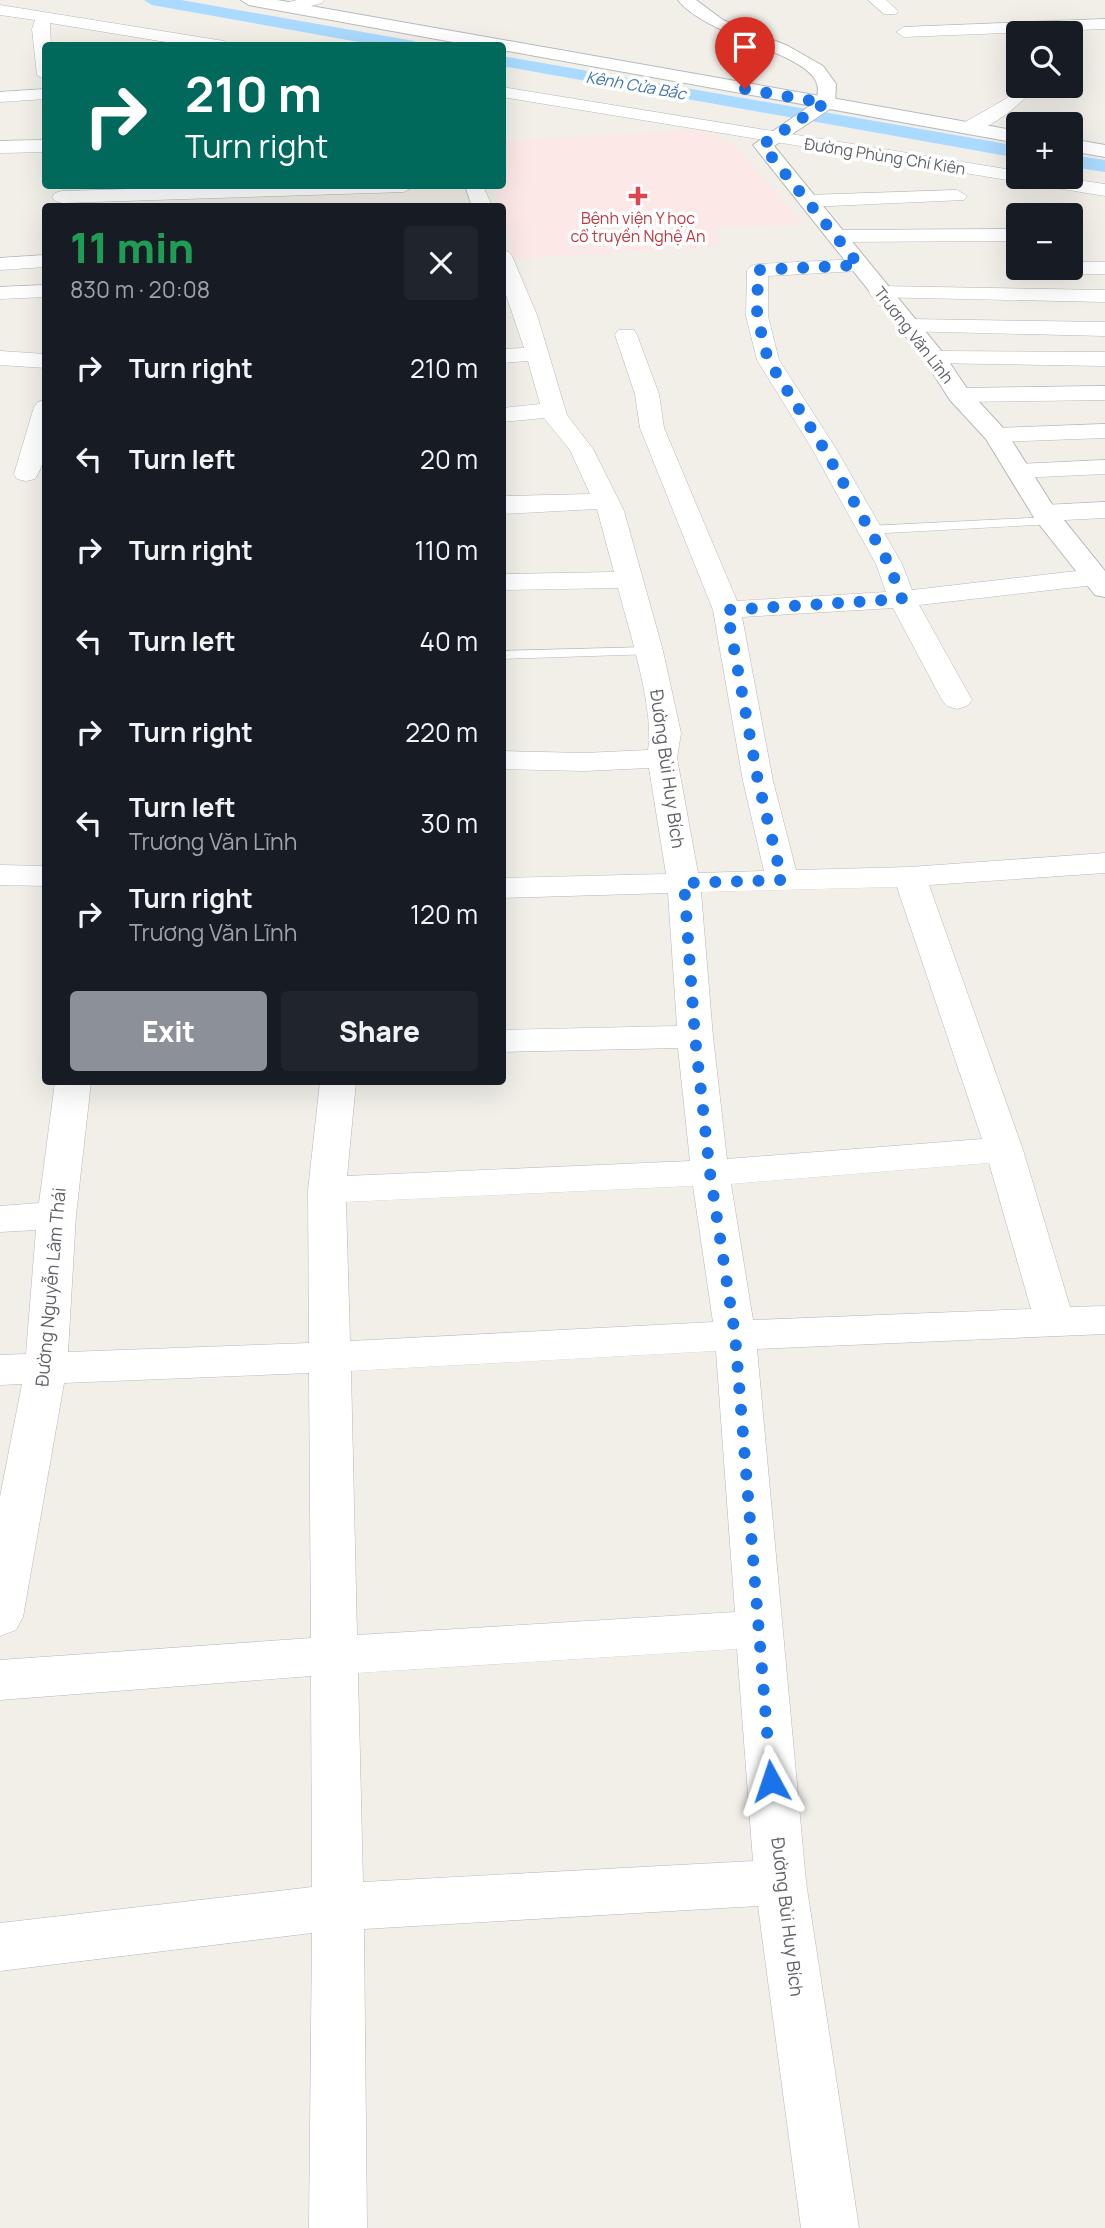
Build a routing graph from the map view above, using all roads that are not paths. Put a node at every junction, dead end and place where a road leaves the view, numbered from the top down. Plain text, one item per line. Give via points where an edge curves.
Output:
1 (249, 0) edge
2 (316, 0) edge
3 (687, 0) edge
4 (876, 0) edge
5 (288, 7) junction
6 (1045, 8) dead end
7 (0, 10) edge
8 (890, 12) dead end
9 (44, 17) junction
10 (1060, 21) edge
11 (1083, 24) edge
12 (1104, 25) edge
13 (1006, 27) edge
14 (904, 32) dead end
15 (198, 42) edge
16 (479, 42) edge
17 (42, 44) edge
18 (506, 47) edge
19 (506, 93) edge
20 (42, 94) edge
21 (0, 97) edge
22 (1016, 98) edge
23 (823, 105) junction
24 (969, 128) junction
25 (779, 133) junction
26 (1006, 134) edge
27 (42, 146) edge
28 (0, 147) edge
29 (1083, 147) edge
30 (1105, 151) edge
31 (1006, 175) edge
32 (1083, 187) edge
33 (301, 189) edge
34 (1105, 190) edge
35 (62, 196) edge
36 (957, 196) dead end
37 (807, 201) junction
38 (1006, 235) edge
39 (836, 236) junction
40 (42, 255) edge
41 (0, 264) edge
42 (859, 265) junction
43 (1083, 268) edge
44 (1105, 268) edge
45 (506, 277) edge
46 (42, 291) edge
47 (880, 292) junction
48 (0, 293) edge
49 (1105, 296) edge
50 (512, 306) edge
51 (908, 326) junction
52 (1105, 329) edge
53 (626, 335) dead end
54 (519, 355) edge
55 (0, 358) edge
56 (935, 358) junction
57 (1105, 359) edge
58 (42, 361) edge
59 (1105, 393) edge
60 (959, 395) junction
61 (552, 410) junction
62 (506, 415) edge
63 (1105, 431) edge
64 (42, 433) edge
65 (996, 435) junction
66 (1105, 467) edge
67 (1018, 471) junction
68 (36, 473) edge
69 (0, 474) edge
70 (605, 500) junction
71 (506, 504) edge
72 (1105, 510) edge
73 (1047, 517) junction
74 (868, 530) junction
75 (630, 580) junction
76 (506, 582) edge
77 (1099, 583) edge
78 (902, 599) junction
79 (727, 610) junction
80 (649, 651) junction
81 (506, 655) edge
82 (957, 700) dead end
83 (662, 758) junction
84 (506, 760) edge
85 (1105, 863) edge
86 (0, 875) edge
87 (42, 876) edge
88 (910, 877) junction
89 (782, 880) junction
90 (684, 883) junction
91 (506, 888) edge
92 (695, 1037) junction
93 (506, 1041) edge
94 (73, 1085) edge
95 (338, 1085) edge
96 (1004, 1150) junction
97 (710, 1173) junction
98 (327, 1190) junction
99 (57, 1215) junction
100 (0, 1219) edge
101 (1105, 1320) edge
102 (1055, 1323) junction
103 (735, 1335) junction
104 (330, 1357) junction
105 (46, 1366) junction
106 (0, 1370) edge
107 (0, 1616) edge
108 (758, 1629) junction
109 (335, 1655) junction
110 (0, 1680) edge
111 (780, 1882) junction
112 (338, 1907) junction
113 (0, 1947) edge
114 (338, 2228) edge
115 (830, 2228) edge

1 - 5 street
2 - 5 street
3 - 23 street via 712,21 798,58 818,72 826,83
4 - 8 street
5 - 16 street
6 - 10 street
7 - 9 street
9 - 15 street
9 - 17 street
11 - 12 street
13 - 14 street
18 - 23 street
19 - 25 street, Đường Phùng Chí Kiên
20 - 21 street
22 - 24 street
23 - 24 street
23 - 25 street
24 - 26 street
25 - 31 street, Đường Phùng Chí Kiên
25 - 37 street, Trương Văn Lĩnh via 762,145
27 - 28 street
29 - 30 street
32 - 34 street, Đường Phùng Chí Kiên
33 - 35 street
36 - 37 street
37 - 39 street, Trương Văn Lĩnh
38 - 39 street
39 - 42 street, Trương Văn Lĩnh
40 - 41 street
42 - 47 street, Trương Văn Lĩnh
42 - 74 street via 758,270 756,299 768,360
43 - 44 street
45 - 50 street, Đường Bùi Huy Bích
46 - 48 street
47 - 49 street
47 - 51 street, Trương Văn Lĩnh
50 - 54 street, Đường Bùi Huy Bích
51 - 52 street
51 - 56 street, Trương Văn Lĩnh
53 - 79 street via 647,394 652,428
54 - 61 street, Đường Bùi Huy Bích
55 - 58 street
56 - 57 street
56 - 60 street, Trương Văn Lĩnh
59 - 60 street
60 - 65 street, Trương Văn Lĩnh
61 - 62 street
61 - 70 street, Đường Bùi Huy Bích via 589,463
63 - 65 street
64 - 68 street
65 - 67 street, Trương Văn Lĩnh
66 - 67 street
67 - 73 street, Trương Văn Lĩnh
68 - 69 street
70 - 71 street
70 - 75 street, Đường Bùi Huy Bích
72 - 73 street
73 - 74 lane
73 - 77 street, Trương Văn Lĩnh
74 - 78 street via 889,564
75 - 76 street
75 - 80 street, Đường Bùi Huy Bích
77 - 78 street
78 - 79 street
78 - 82 street
79 - 89 street via 758,781
80 - 81 lane
80 - 83 street, Đường Bùi Huy Bích via 666,733
83 - 84 street
83 - 90 street, Đường Bùi Huy Bích
85 - 88 street
86 - 87 street
88 - 89 street
88 - 96 street
89 - 90 street
90 - 91 street
90 - 92 street, Đường Bùi Huy Bích
92 - 93 street
92 - 97 street, Đường Bùi Huy Bích
94 - 99 street, Đường Nguyễn Lâm Thái
95 - 98 street
96 - 97 street
96 - 102 street
97 - 98 street
97 - 103 street, Đường Bùi Huy Bích
98 - 104 street
99 - 100 street
99 - 105 street, Đường Nguyễn Lâm Thái
101 - 102 street
102 - 103 street
103 - 104 street
103 - 108 street, Đường Bùi Huy Bích
104 - 105 street
104 - 109 street
105 - 106 street
105 - 107 street, Đường Nguyễn Lâm Thái
108 - 109 street
108 - 111 street, Đường Bùi Huy Bích
109 - 110 street
109 - 112 street
111 - 112 street
111 - 115 street, Đường Bùi Huy Bích
112 - 113 street
112 - 114 street

